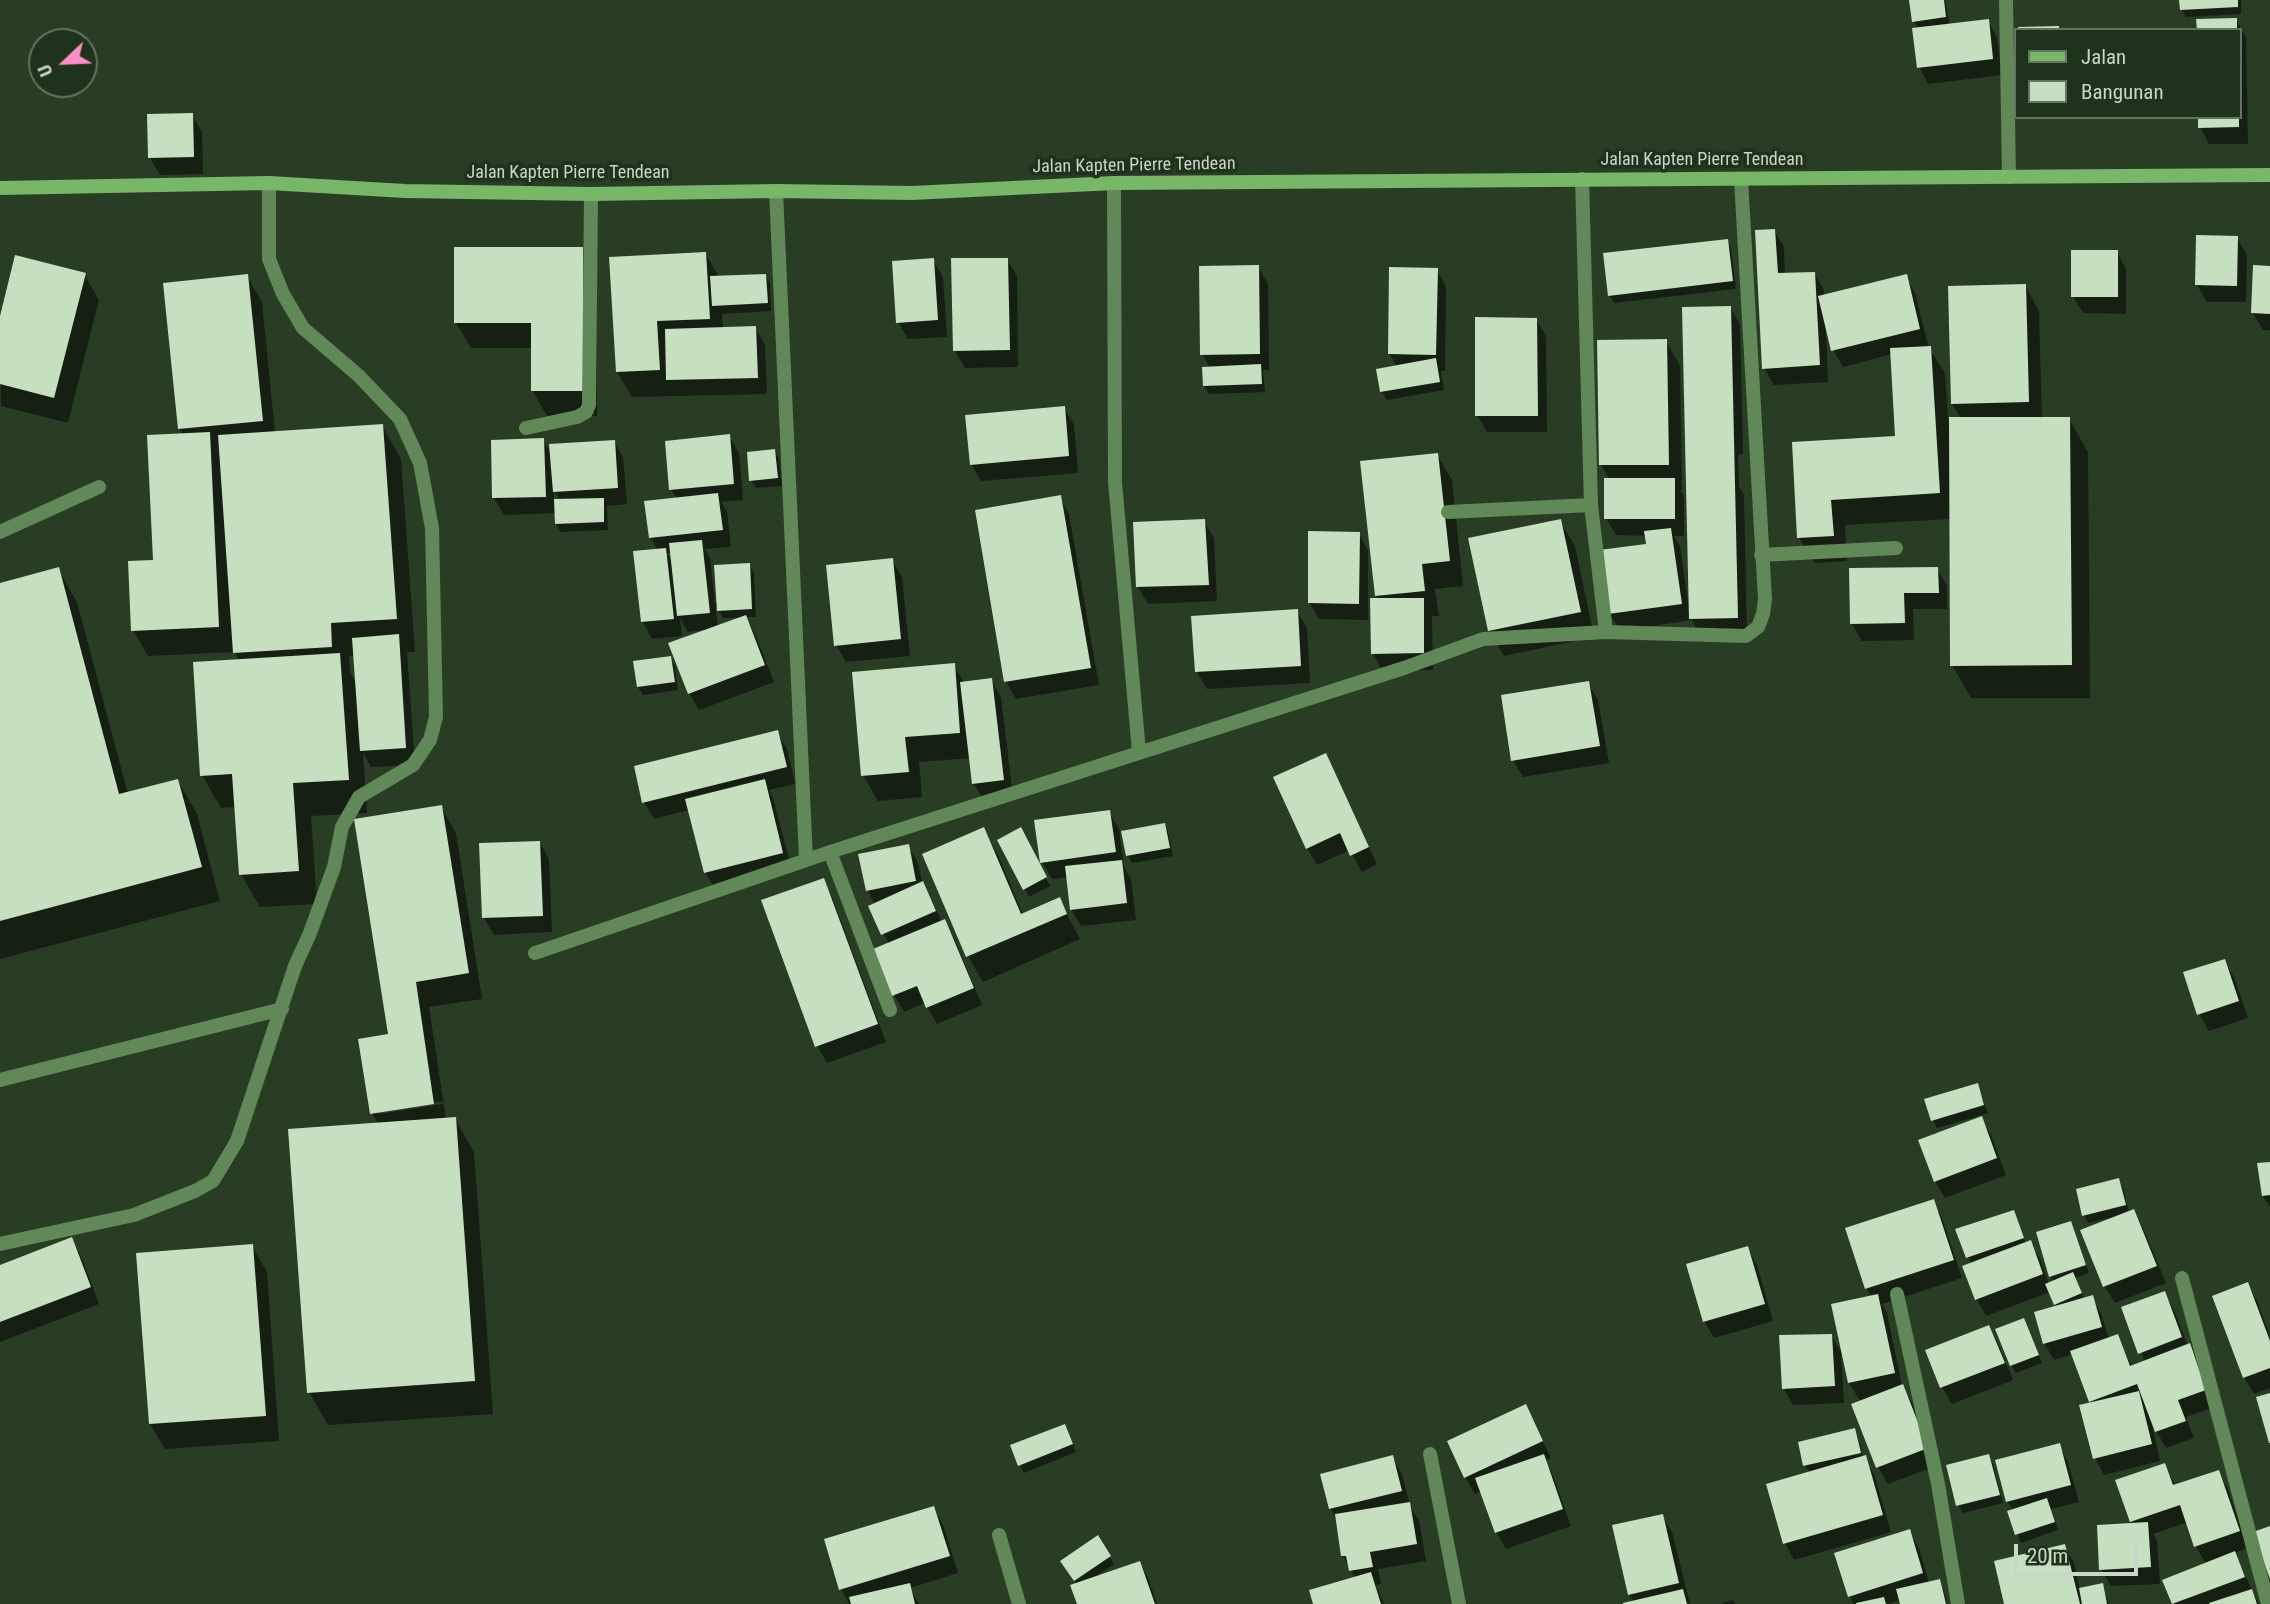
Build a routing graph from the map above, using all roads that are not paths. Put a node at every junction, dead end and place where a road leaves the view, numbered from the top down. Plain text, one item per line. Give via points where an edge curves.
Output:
1 (2006, 0) edge
2 (2270, 175) edge
3 (2010, 177) junction
4 (1583, 179) junction
5 (1741, 179) junction
6 (269, 183) junction
7 (1114, 183) junction
8 (0, 188) edge
9 (776, 191) junction
10 (591, 194) junction
11 (526, 428) dead end
12 (99, 487) dead end
13 (1591, 505) junction
14 (1447, 512) dead end
15 (0, 531) edge
16 (1896, 548) dead end
17 (1761, 555) junction
18 (1606, 632) junction
19 (1139, 752) junction
20 (830, 852) junction
21 (806, 860) junction
22 (535, 953) dead end
23 (282, 1009) junction
24 (890, 1010) dead end
25 (0, 1080) edge
26 (0, 1244) edge
27 (2182, 1278) dead end
28 (1897, 1294) dead end
29 (1430, 1454) dead end
30 (999, 1535) dead end
31 (1019, 1604) edge
32 (1459, 1604) edge
33 (1958, 1604) edge
34 (2268, 1604) edge

1 - 3 street
2 - 3 main road, Jalan Kapten Pierre Tendean
3 - 5 main road, Jalan Kapten Pierre Tendean
4 - 5 main road, Jalan Kapten Pierre Tendean
4 - 7 main road, Jalan Kapten Pierre Tendean
4 - 13 street
5 - 17 street
6 - 8 main road, Jalan Kapten Pierre Tendean
6 - 10 main road, Jalan Kapten Pierre Tendean
6 - 23 street via 269,259 283,295 303,328 400,419 419,463 432,528 436,704 430,740 413,765 359,797 342,827 334,867
7 - 9 main road, Jalan Kapten Pierre Tendean via 912,193
7 - 19 street via 1115,482
9 - 10 main road, Jalan Kapten Pierre Tendean
9 - 21 street
10 - 11 street via 590,405 578,417
12 - 15 street
13 - 14 street
13 - 18 street
16 - 17 street
17 - 18 street via 1763,614 1758,627 1746,636
18 - 19 street via 1483,639
19 - 20 street
20 - 21 street
20 - 24 street
21 - 22 street
23 - 25 street
23 - 26 street via 237,1141 213,1181 134,1216
27 - 34 street
28 - 33 street via 1938,1484
29 - 32 street
30 - 31 street

